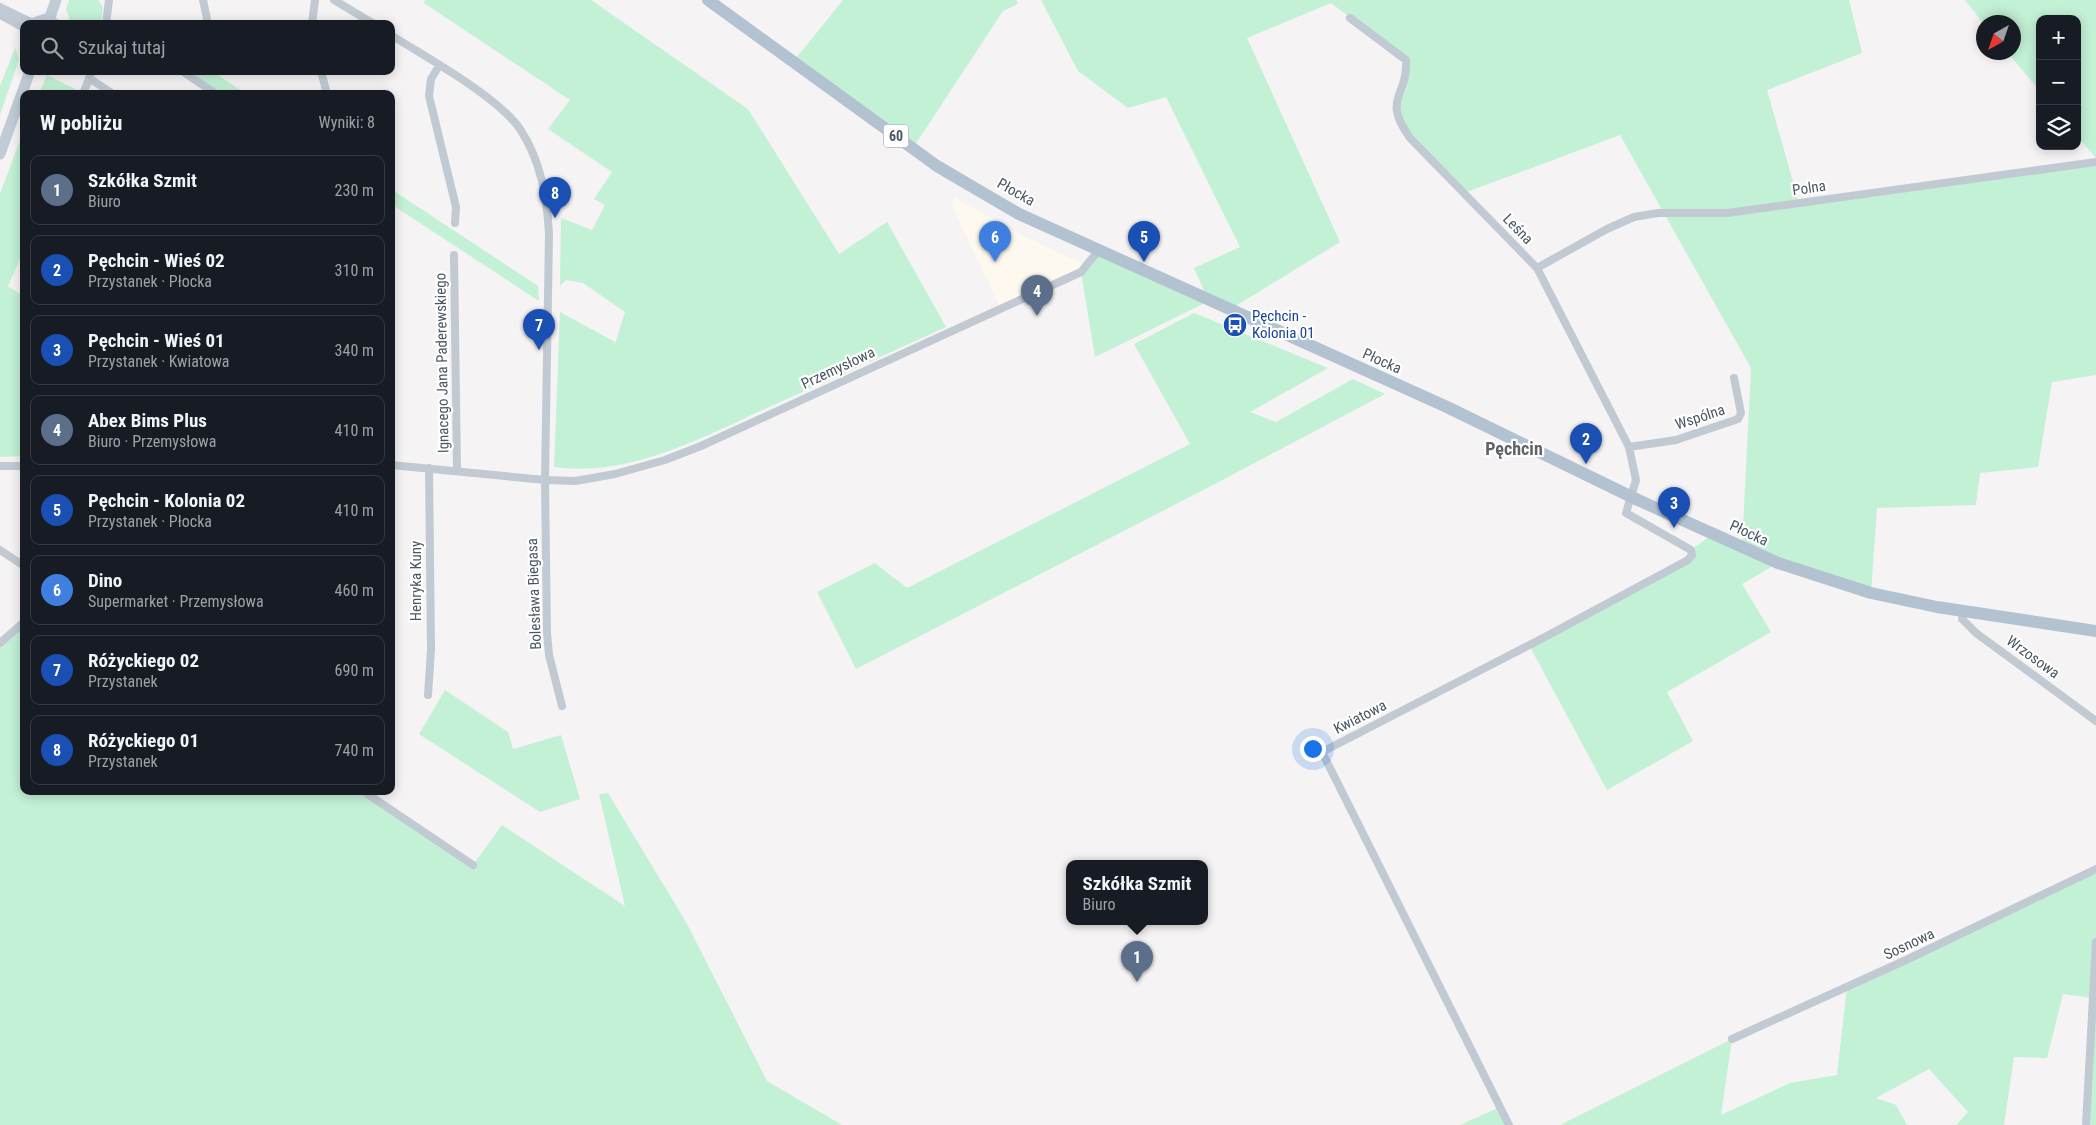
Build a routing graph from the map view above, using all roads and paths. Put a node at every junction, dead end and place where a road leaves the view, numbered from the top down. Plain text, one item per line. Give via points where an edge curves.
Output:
1 (56, 0) edge
2 (109, 0) edge
3 (202, 0) edge
4 (315, 0) edge
5 (334, 0) edge
6 (708, 0) edge
7 (0, 7) edge
8 (0, 15) edge
9 (1350, 18) dead end
10 (22, 20) edge
11 (52, 20) edge
12 (106, 20) edge
13 (207, 20) edge
14 (312, 20) edge
15 (367, 20) edge
16 (20, 22) edge
17 (395, 38) edge
18 (439, 66) junction
19 (29, 75) edge
20 (91, 75) edge
21 (92, 75) edge
22 (188, 75) edge
23 (322, 75) edge
24 (23, 90) edge
25 (85, 90) edge
26 (109, 90) edge
27 (210, 90) edge
28 (325, 90) edge
29 (20, 99) edge
30 (0, 154) edge
31 (2096, 162) edge
32 (455, 223) dead end
33 (1098, 251) junction
34 (454, 255) dead end
35 (1537, 268) junction
36 (1734, 378) dead end
37 (1629, 447) junction
38 (395, 465) edge
39 (0, 466) edge
40 (20, 466) edge
41 (429, 468) junction
42 (457, 470) junction
43 (545, 480) junction
44 (1631, 496) junction
45 (0, 550) edge
46 (20, 563) edge
47 (1962, 610) junction
48 (20, 626) edge
49 (2096, 631) edge
50 (0, 643) edge
51 (428, 695) dead end
52 (562, 706) dead end
53 (2096, 721) edge
54 (369, 795) edge
55 (473, 865) dead end
56 (2096, 870) edge
57 (2096, 942) edge
58 (1732, 1039) dead end
59 (1509, 1125) edge
60 (2086, 1125) edge

1 - 11 main road
2 - 12 street
3 - 13 street
4 - 14 street
5 - 15 street
6 - 33 main road, Płocka / 60 via 937,166 1019,214
7 - 10 street
8 - 16 street
9 - 35 street, Leśna via 1406,60 1395,108 1410,138
17 - 18 street, Bolesława Biegasa
18 - 32 street via 431,79 429,96 456,207
18 - 43 street, Bolesława Biegasa via 486,97 519,128 529,145 544,190 549,234
19 - 24 main road
20 - 25 street
21 - 26 street
22 - 27 street
23 - 28 street
29 - 30 main road
31 - 35 street, Polna via 1727,213 1658,213 1634,217
33 - 43 street, Przemysłowa via 1081,272 701,446 615,474 575,481
33 - 44 main road, Płocka / 60 via 1447,407
34 - 42 street, Ignacego Jana Paderewskiego
35 - 37 street, Leśna
36 - 37 street, Wspólna via 1741,413 1738,419 1676,440
37 - 44 street, Leśna via 1636,480
38 - 41 street, Przemysłowa
39 - 40 street
41 - 42 street, Przemysłowa
41 - 51 street, Henryka Kuny via 431,650
42 - 43 street, Przemysłowa
43 - 52 street, Bolesława Biegasa via 547,633
44 - 47 main road, Płocka / 60 via 1778,563 1871,592
44 - 59 street, Kwiatowa via 1626,513 1691,550 1688,560 1322,752
45 - 46 street
47 - 49 main road, Płocka / 60
47 - 53 street, Wrzosowa via 1962,619 1976,633
48 - 50 street
54 - 55 street
56 - 58 street, Sosnowa
57 - 60 street

